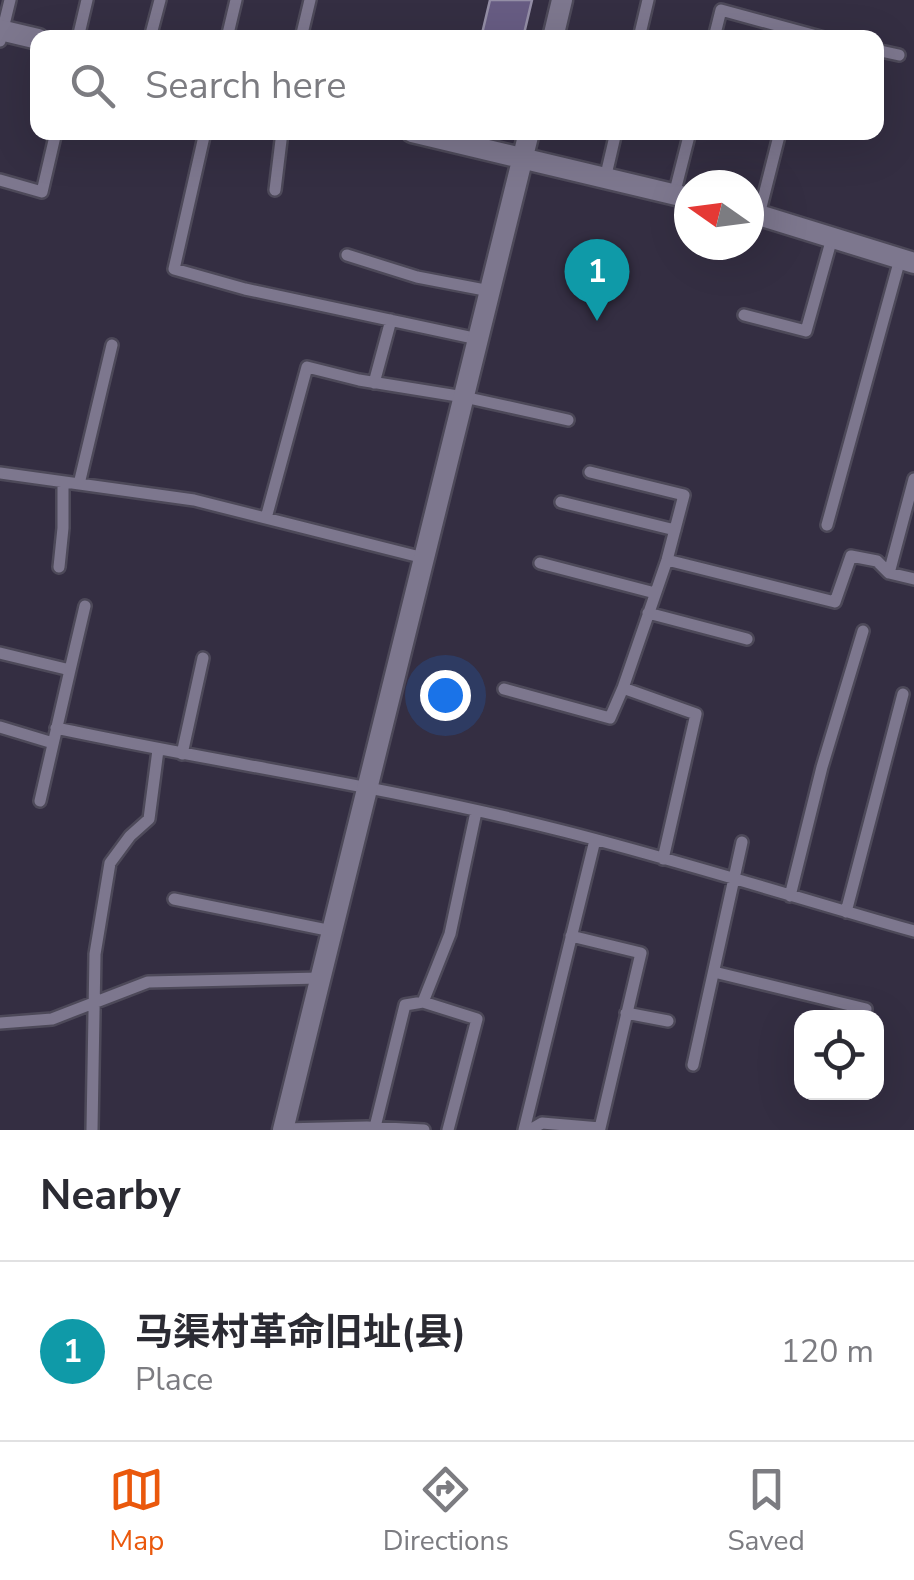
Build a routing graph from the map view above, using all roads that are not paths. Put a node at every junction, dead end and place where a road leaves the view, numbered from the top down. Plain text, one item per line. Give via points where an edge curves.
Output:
1 (10, 0) edge
2 (87, 0) edge
3 (160, 0) edge
4 (236, 0) edge
5 (310, 0) edge
6 (562, 0) edge
7 (648, 0) edge
8 (80, 30) edge
9 (152, 30) edge
10 (229, 30) edge
11 (303, 30) edge
12 (555, 30) edge
13 (641, 30) edge
14 (716, 30) edge
15 (787, 30) edge
16 (1, 34) edge
17 (30, 38) edge
18 (884, 52) edge
19 (899, 55) dead end
20 (54, 140) edge
21 (203, 140) edge
22 (281, 140) edge
23 (444, 140) edge
24 (528, 140) edge
25 (614, 140) edge
26 (689, 140) edge
27 (777, 140) edge
28 (523, 160) junction
29 (685, 170) edge
30 (605, 179) junction
31 (0, 180) edge
32 (764, 182) edge
33 (274, 190) dead end
34 (674, 195) edge
35 (764, 216) edge
36 (832, 238) junction
37 (346, 255) dead end
38 (907, 261) edge
39 (490, 291) junction
40 (744, 315) dead end
41 (392, 320) junction
42 (478, 339) junction
43 (112, 346) dead end
44 (374, 383) junction
45 (464, 397) junction
46 (568, 420) dead end
47 (590, 472) dead end
48 (0, 473) edge
49 (914, 478) edge
50 (63, 482) junction
51 (79, 484) junction
52 (562, 502) dead end
53 (266, 518) junction
54 (827, 526) dead end
55 (675, 530) junction
56 (424, 558) junction
57 (667, 560) junction
58 (540, 564) dead end
59 (60, 567) dead end
60 (888, 573) junction
61 (914, 579) edge
62 (656, 592) junction
63 (85, 606) dead end
64 (648, 614) junction
65 (863, 631) dead end
66 (747, 639) dead end
67 (0, 653) edge
68 (203, 658) dead end
69 (70, 670) junction
70 (623, 688) junction
71 (504, 689) dead end
72 (903, 694) dead end
73 (0, 727) edge
74 (56, 728) junction
75 (53, 743) junction
76 (158, 750) junction
77 (182, 754) junction
78 (367, 788) junction
79 (40, 801) dead end
80 (476, 812) junction
81 (595, 840) junction
82 (742, 842) dead end
83 (663, 859) junction
84 (734, 880) junction
85 (790, 896) junction
86 (174, 899) dead end
87 (846, 912) junction
88 (332, 931) junction
89 (914, 931) edge
90 (571, 936) junction
91 (714, 972) junction
92 (320, 978) junction
93 (94, 1002) junction
94 (423, 1002) junction
95 (866, 1009) dead end
96 (626, 1013) junction
97 (668, 1021) dead end
98 (0, 1023) edge
99 (693, 1065) dead end
100 (375, 1127) junction
101 (600, 1129) edge
102 (92, 1130) edge
103 (283, 1130) edge
104 (424, 1130) edge
105 (448, 1130) edge
106 (527, 1130) edge

1 - 16 lane
2 - 8 lane
3 - 9 lane
4 - 10 lane
5 - 11 lane
6 - 12 street
7 - 13 lane
14 - 15 lane via 722,10
16 - 17 street
18 - 19 lane
20 - 31 lane via 42,192
21 - 41 lane via 174,270
22 - 33 lane
23 - 28 street
24 - 28 street
25 - 30 lane
26 - 29 lane
27 - 32 lane
28 - 30 street
28 - 39 street
30 - 34 street
35 - 36 street
36 - 38 street
36 - 40 lane via 806,332
37 - 39 lane
38 - 54 lane
39 - 42 street
41 - 42 lane
41 - 44 lane
42 - 45 street
43 - 51 lane
44 - 45 lane
44 - 53 lane via 307,367
45 - 46 lane
45 - 56 street
47 - 55 lane via 684,495
48 - 50 lane
49 - 60 lane
50 - 51 lane
50 - 59 lane
51 - 53 lane
52 - 55 lane
53 - 56 lane
55 - 57 lane
56 - 78 street
57 - 60 lane via 835,602 851,556 877,561
57 - 62 lane
58 - 62 lane
60 - 61 lane
62 - 64 lane
63 - 69 lane
64 - 66 lane
64 - 70 lane
65 - 85 lane
67 - 69 lane
68 - 77 lane
69 - 74 lane
70 - 71 lane via 610,718
70 - 83 lane via 696,714
72 - 87 lane
73 - 75 lane
74 - 75 lane
74 - 76 lane
75 - 79 lane
76 - 77 lane
76 - 93 lane via 149,819 110,863 94,954
77 - 78 lane
78 - 80 lane
78 - 88 street
80 - 81 lane
80 - 94 lane via 450,934
81 - 83 lane
81 - 90 lane
82 - 84 lane
83 - 84 lane
84 - 85 lane
84 - 91 lane
85 - 87 lane
86 - 88 lane
87 - 89 lane
88 - 92 street
90 - 96 lane via 640,953
90 - 106 lane
91 - 95 lane
91 - 99 lane
92 - 93 lane via 148,982
92 - 103 street
93 - 98 lane via 52,1019
93 - 102 lane
94 - 100 lane via 405,1006
94 - 105 lane via 477,1019
96 - 97 lane
96 - 101 lane
100 - 103 lane
100 - 104 lane
101 - 106 lane via 542,1123

